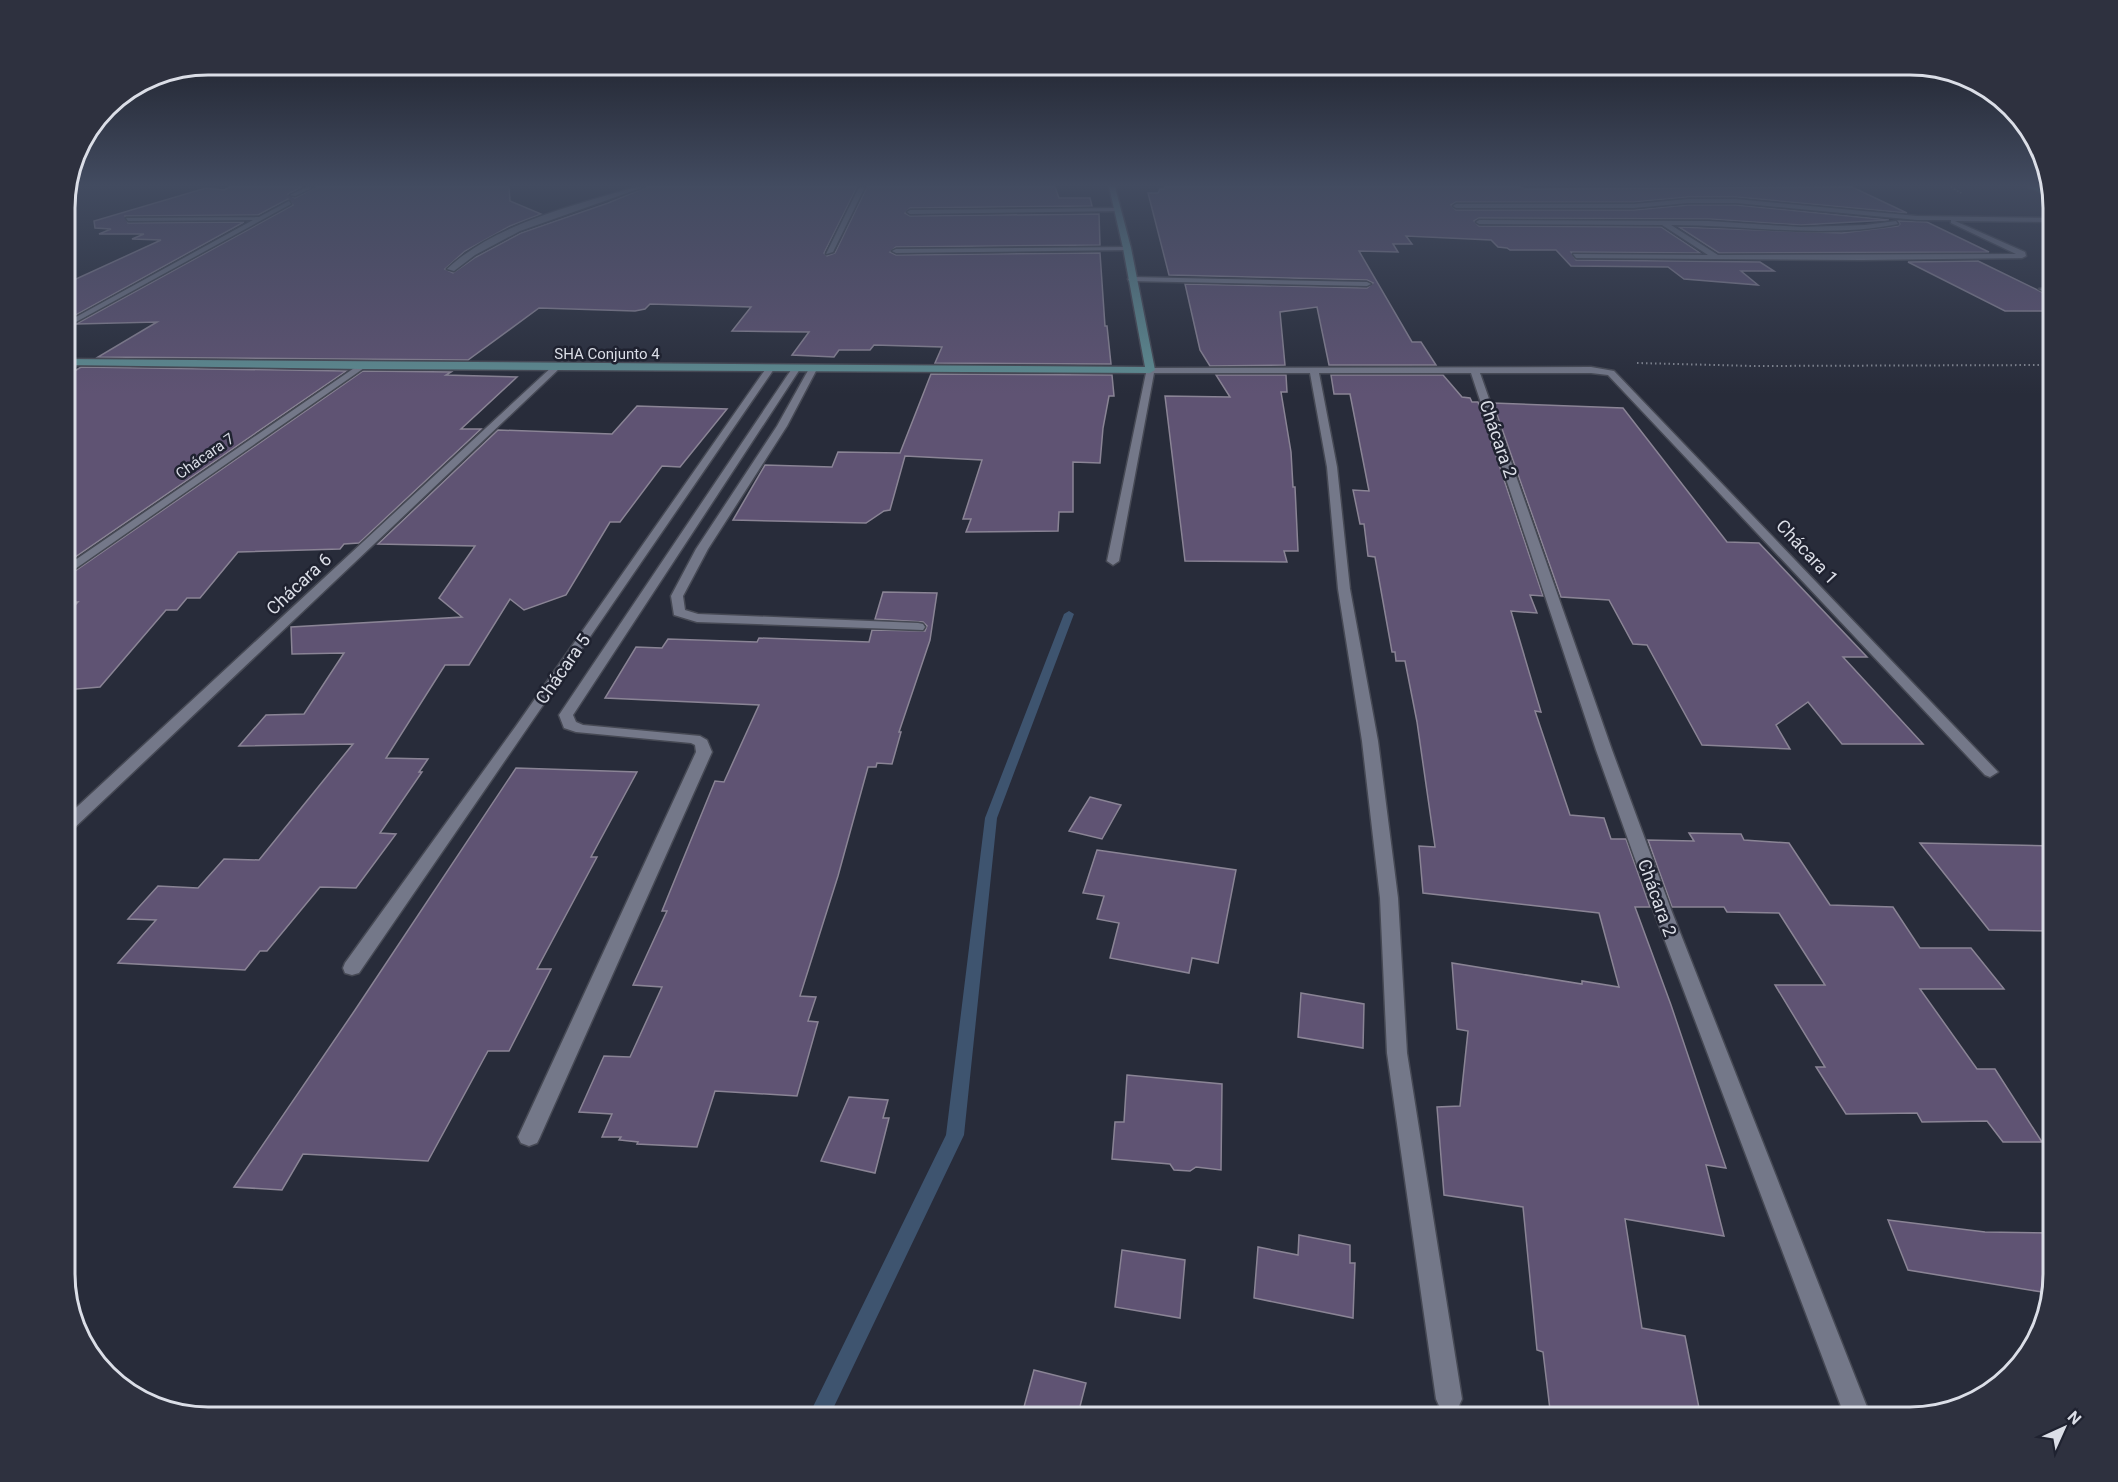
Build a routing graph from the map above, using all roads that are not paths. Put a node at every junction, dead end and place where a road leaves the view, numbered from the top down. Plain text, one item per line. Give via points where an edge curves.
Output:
1 (192, 256) edge
2 (467, 256) edge
3 (1128, 256) edge
4 (1598, 256) edge
5 (1973, 256) edge
6 (1716, 257) joint
7 (451, 269) dead end
8 (1131, 279) junction
9 (1367, 284) dead end
10 (75, 321) edge
11 (75, 362) edge
12 (363, 366) junction
13 (557, 367) junction
14 (770, 369) junction
15 (796, 369) junction
16 (813, 369) junction
17 (1150, 370) junction
18 (1314, 371) junction
19 (1474, 371) junction
20 (1113, 561) dead end
21 (75, 565) edge
22 (918, 627) dead end
23 (1990, 772) dead end
24 (75, 818) edge
25 (352, 968) dead end
26 (529, 1137) dead end
27 (1449, 1399) dead end
28 (1854, 1407) edge

1 - 10 street
2 - 7 street
3 - 8 street
4 - 6 street
5 - 6 street
8 - 9 street
8 - 17 street
11 - 12 street, SHA Conjunto 4
12 - 13 street, SHA Conjunto 4
12 - 21 street, Chácara 7
13 - 14 street, SHA Conjunto 4
13 - 24 street, Chácara 6
14 - 15 street, SHA Conjunto 4
14 - 25 street, Chácara 5
15 - 16 street, SHA Conjunto 4
15 - 26 street via 566,715 569,725 581,729 695,739 702,743 704,752
16 - 17 street, SHA Conjunto 4
16 - 22 street via 782,426 702,549 677,596 679,612 697,618
17 - 18 street, Chácara 1
17 - 20 street
18 - 19 street, Chácara 1
18 - 27 street via 1332,467 1344,589 1370,741 1389,898 1397,1053
19 - 23 street, Chácara 1 via 1611,373
19 - 28 street, Chácara 2 via 1662,912

